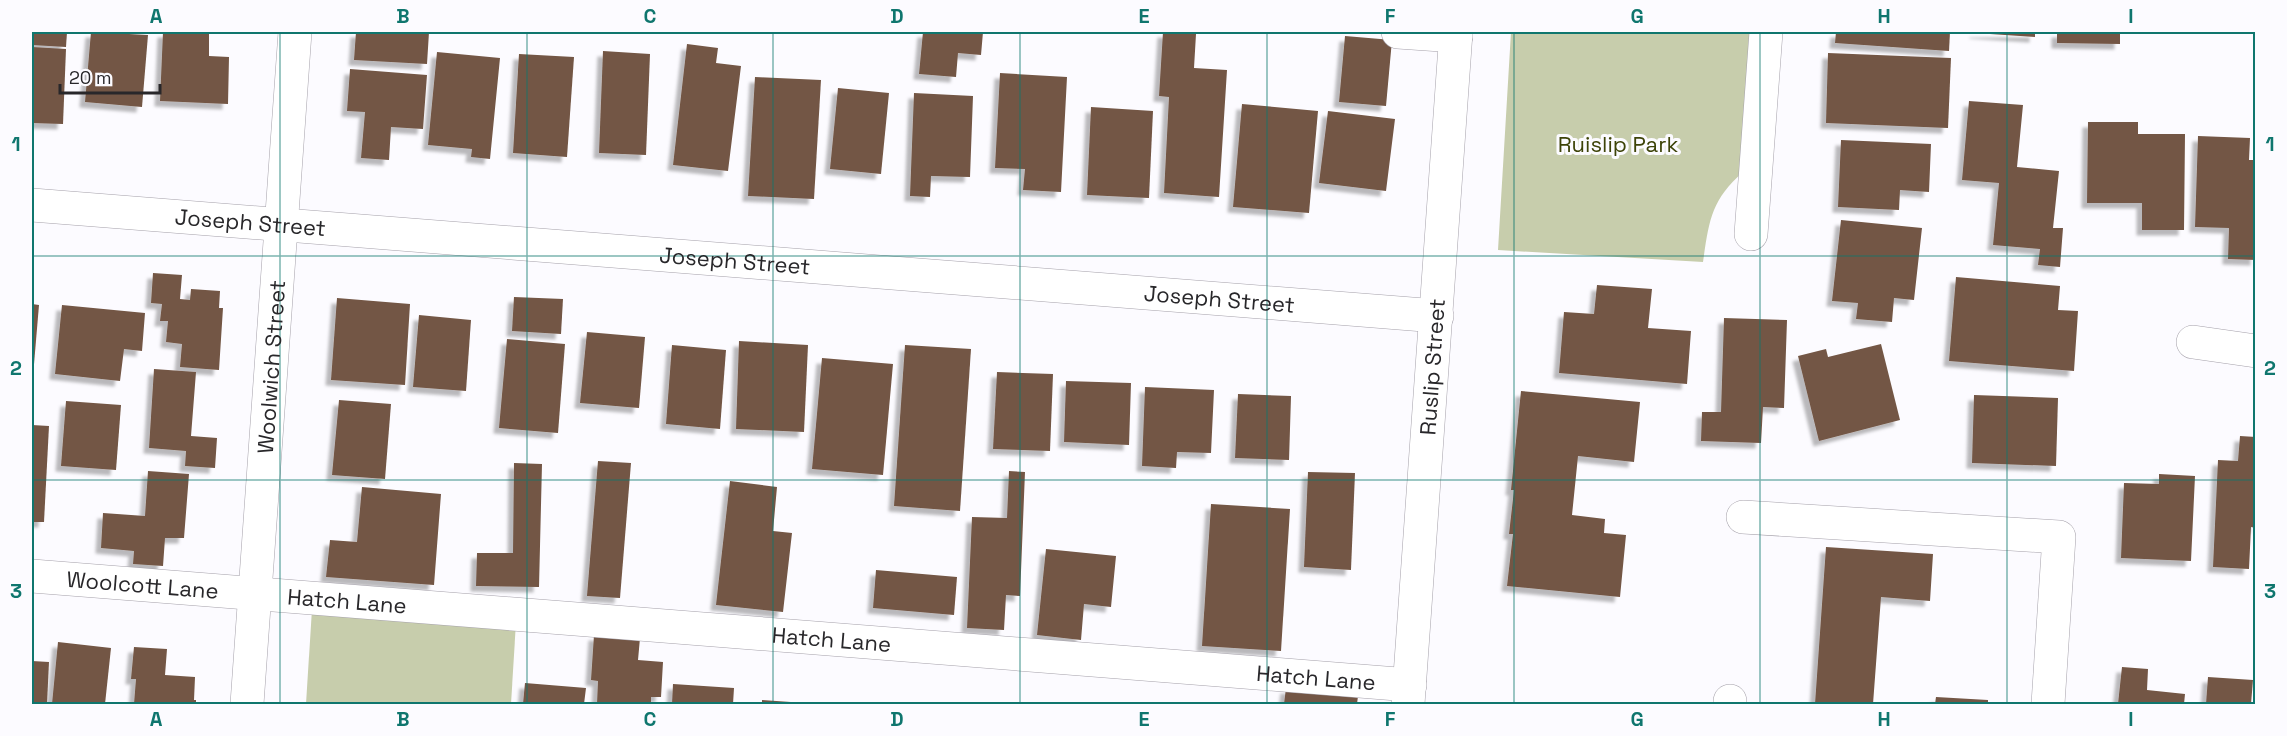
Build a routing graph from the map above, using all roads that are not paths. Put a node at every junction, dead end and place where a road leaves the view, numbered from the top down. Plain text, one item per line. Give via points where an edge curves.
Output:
1 (295, 32) edge
2 (1398, 32) edge
3 (1766, 32) edge
4 (1456, 34) edge
5 (32, 205) edge
6 (282, 224) junction
7 (1751, 234) dead end
8 (1437, 316) junction
9 (2193, 342) dead end
10 (2256, 351) edge
11 (1743, 517) dead end
12 (32, 576) edge
13 (255, 594) junction
14 (1409, 695) edge
15 (248, 705) edge
16 (2048, 705) edge

1 - 6 street, Woolwich Street
2 - 4 street
3 - 7 street
4 - 8 street, Ruslip Street
5 - 6 street, Joseph Street
6 - 8 street, Joseph Street
6 - 13 street, Woolwich Street
8 - 14 street, Ruslip Street
9 - 10 street
11 - 16 street via 2059,537
12 - 13 street, Woolcott Lane
13 - 14 street, Hatch Lane
13 - 15 street, Woolwich Street

